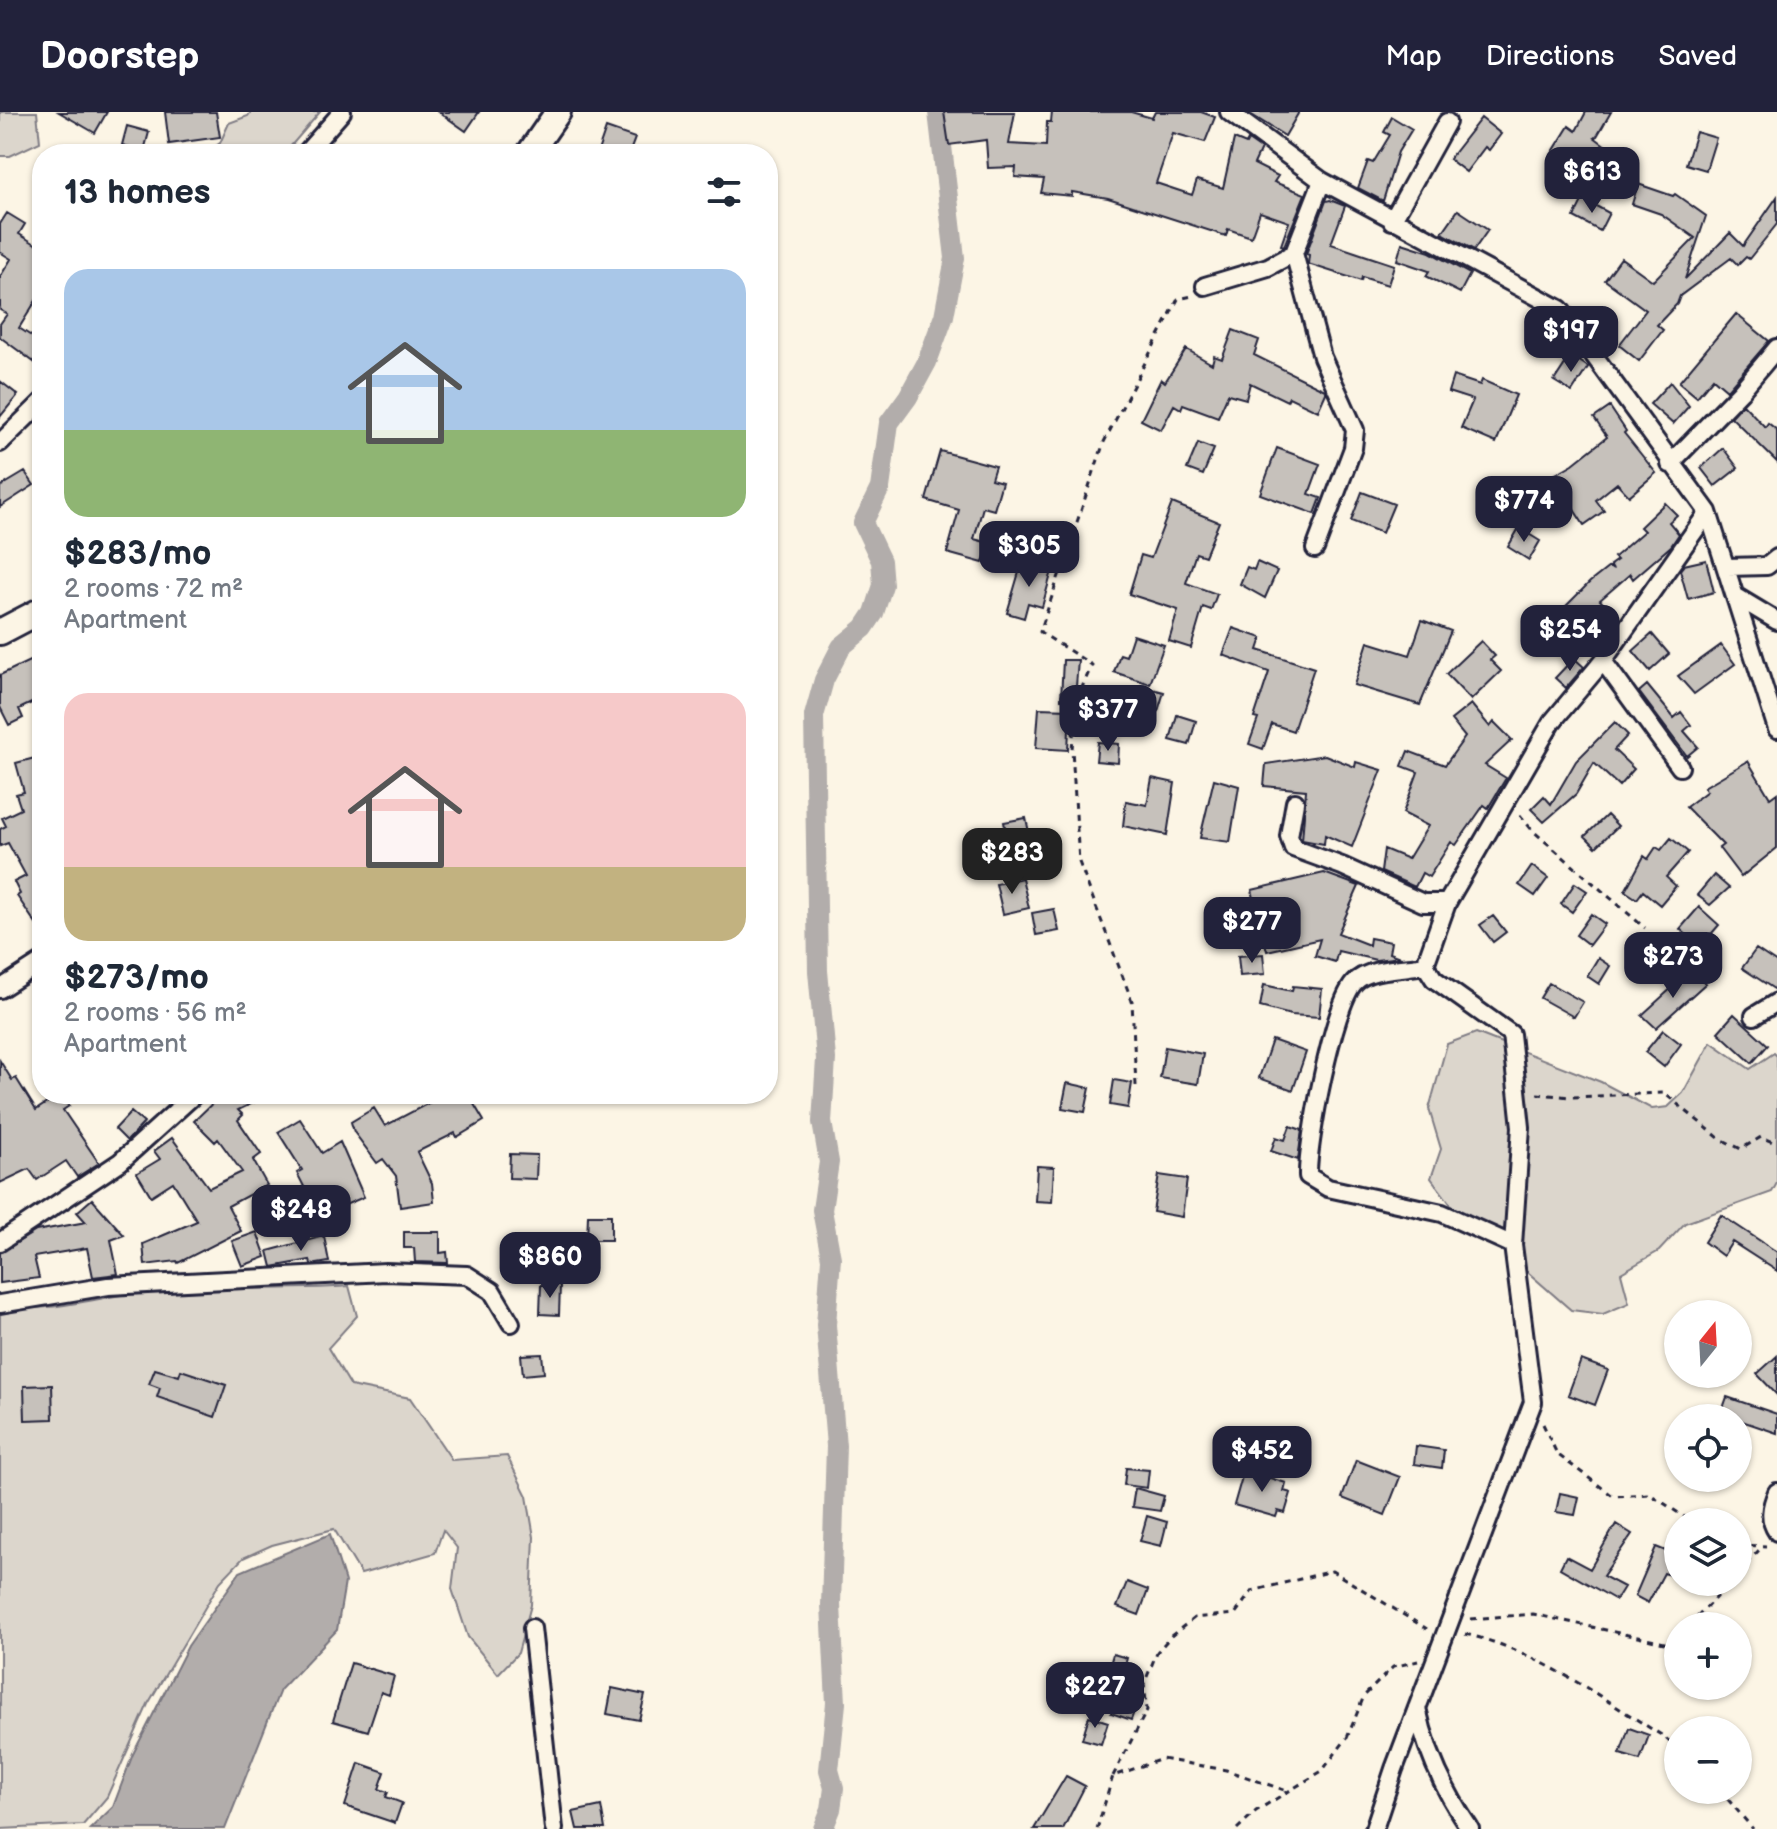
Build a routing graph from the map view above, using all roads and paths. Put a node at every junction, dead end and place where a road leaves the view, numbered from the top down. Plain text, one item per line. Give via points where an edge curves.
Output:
1 (342, 112) edge
2 (558, 112) edge
3 (1229, 112) edge
4 (1447, 122) dead end
5 (314, 144) edge
6 (536, 144) edge
7 (1322, 181) junction
8 (1392, 221) junction
9 (1294, 253) junction
10 (1205, 286) joint
11 (1777, 348) edge
12 (32, 412) edge
13 (0, 443) edge
14 (1670, 464) junction
15 (1708, 512) junction
16 (1315, 549) dead end
17 (1777, 558) edge
18 (1727, 567) junction
19 (1737, 597) junction
20 (32, 615) edge
21 (1777, 621) edge
22 (0, 632) edge
23 (1603, 661) junction
24 (1777, 729) edge
25 (1680, 767) dead end
26 (1507, 799) junction
27 (1295, 802) dead end
28 (1447, 903) junction
29 (1645, 928) dead end
30 (1425, 965) junction
31 (32, 968) edge
32 (0, 989) edge
33 (1777, 1002) edge
34 (1754, 1016) dead end
35 (1136, 1086) dead end
36 (1517, 1093) junction
37 (184, 1104) edge
38 (1777, 1144) edge
39 (0, 1242) edge
40 (1513, 1245) junction
41 (0, 1304) edge
42 (511, 1323) dead end
43 (1533, 1402) junction
44 (1777, 1492) edge
45 (1671, 1508) edge
46 (1777, 1532) edge
47 (1752, 1545) edge
48 (1763, 1545) junction
49 (1777, 1551) edge
50 (1752, 1557) edge
51 (1717, 1596) edge
52 (1702, 1612) edge
53 (532, 1628) dead end
54 (1447, 1629) junction
55 (1664, 1643) edge
56 (1437, 1656) junction
57 (1417, 1708) junction
58 (1664, 1737) edge
59 (1113, 1776) junction
60 (1290, 1792) junction
61 (1732, 1804) edge
62 (554, 1829) edge
63 (1097, 1829) edge
64 (1237, 1829) edge
65 (1374, 1829) edge
66 (1470, 1829) edge
67 (1753, 1829) edge

1 - 5 street
2 - 6 main road
3 - 7 street
4 - 8 street
7 - 8 street
7 - 9 street
8 - 14 street via 1560,309
9 - 10 street via 1268,267
9 - 16 street via 1322,357 1355,430
10 - 35 path via 1178,299 1104,442 1040,632 1092,665 1076,701 1072,749 1079,862 1132,1001
11 - 14 street
12 - 13 street
14 - 15 street
15 - 18 street
15 - 23 street
17 - 18 street via 1767,566
18 - 19 street
19 - 21 street
19 - 24 street
20 - 22 main road
23 - 25 street
23 - 26 street via 1552,722
26 - 28 street
26 - 29 path via 1532,830
27 - 28 street via 1289,836 1293,848 1423,903
28 - 30 street
30 - 36 street via 1434,979 1511,1034
30 - 40 street via 1365,975 1345,998 1333,1034 1308,1176 1328,1188 1442,1213
31 - 32 street
33 - 34 street
36 - 38 path via 1664,1093 1719,1138 1741,1149 1761,1137
36 - 40 street via 1521,1127
37 - 39 street via 120,1162
40 - 43 street
41 - 42 street via 108,1286 386,1272 467,1275 492,1291
43 - 45 path via 1557,1454 1613,1496 1650,1494
43 - 54 street
44 - 46 street via 1771,1506
47 - 48 path
48 - 49 path
48 - 50 path
51 - 52 path
53 - 62 street
54 - 55 path via 1533,1614
54 - 56 street
54 - 58 path via 1491,1640 1560,1670
54 - 59 path via 1332,1571 1252,1591 1235,1614 1194,1618 1157,1652 1144,1684 1147,1710
56 - 57 street
56 - 60 path via 1393,1667 1364,1696 1347,1738 1322,1771
57 - 65 street
57 - 66 street via 1422,1735 1449,1798
59 - 60 path via 1162,1759 1226,1770
59 - 63 path
60 - 64 path
61 - 67 path

